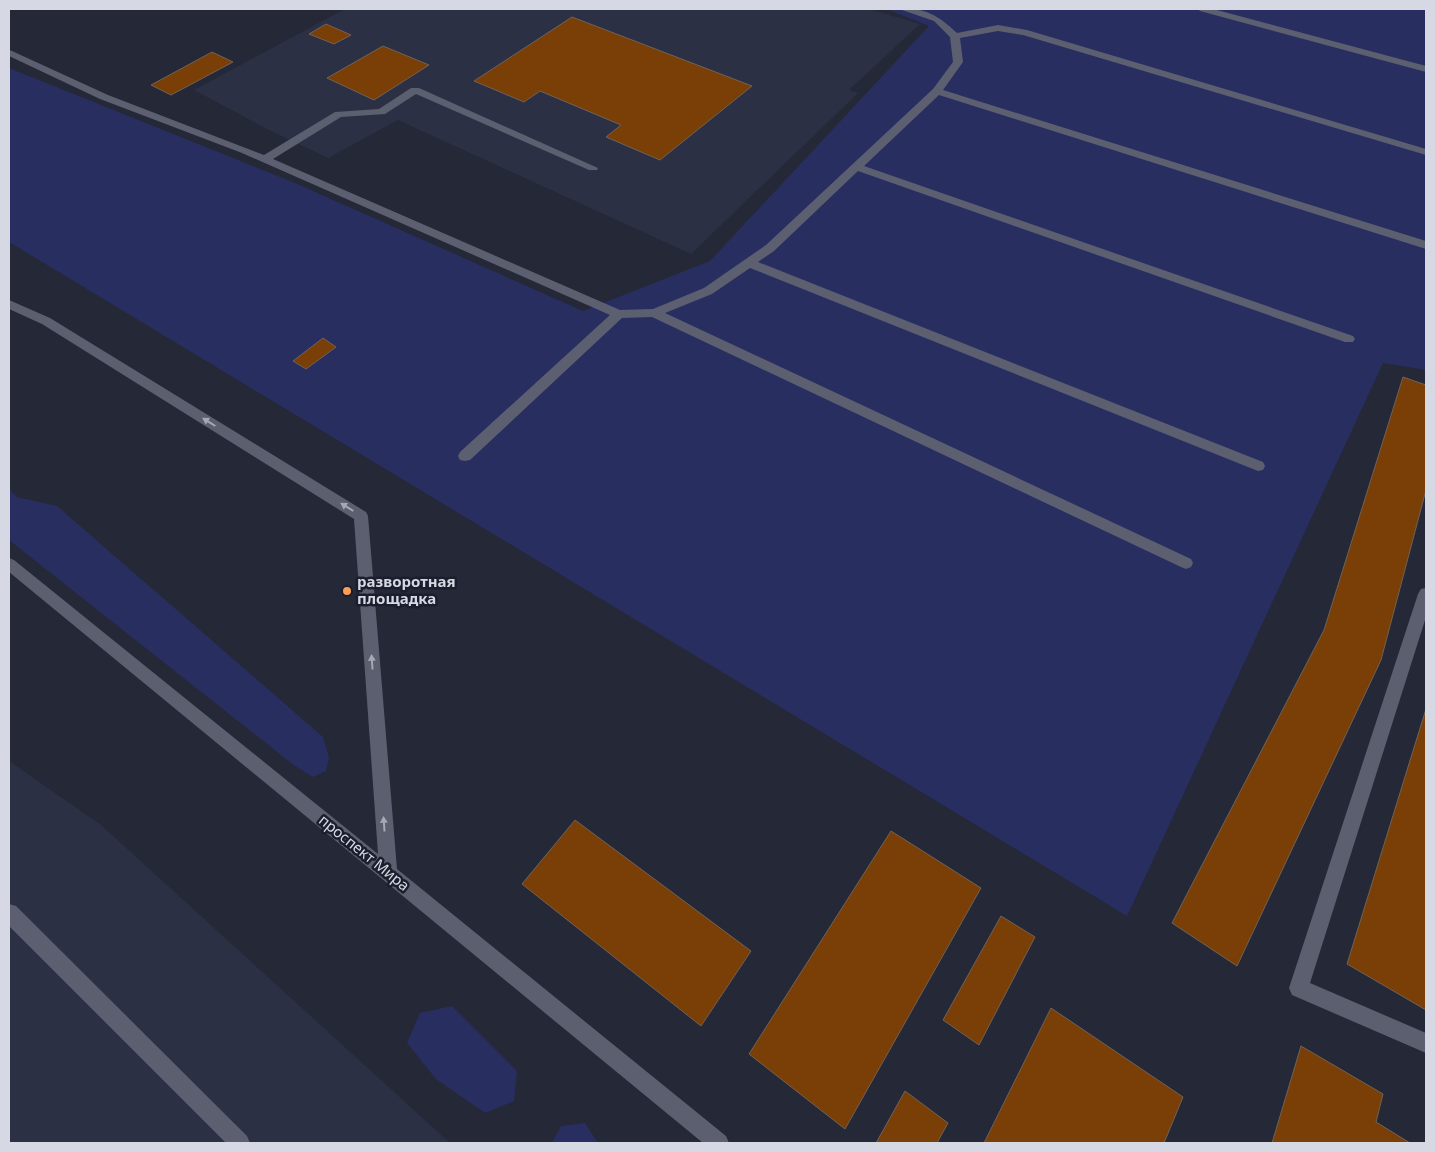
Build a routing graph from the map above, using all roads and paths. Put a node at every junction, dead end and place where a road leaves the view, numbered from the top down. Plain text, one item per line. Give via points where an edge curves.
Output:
1 (904, 9) edge
2 (1203, 9) edge
3 (955, 36) junction
4 (9, 53) edge
5 (1426, 69) edge
6 (937, 91) junction
7 (1426, 152) edge
8 (265, 159) junction
9 (856, 167) junction
10 (593, 168) dead end
11 (1426, 245) edge
12 (748, 263) junction
13 (9, 304) edge
14 (654, 313) junction
15 (619, 314) junction
16 (1349, 339) dead end
17 (465, 456) dead end
18 (1258, 466) dead end
19 (1186, 563) dead end
20 (9, 564) edge
21 (1426, 594) edge
22 (388, 873) junction
23 (9, 913) edge
24 (1426, 1043) edge
25 (240, 1143) edge
26 (719, 1143) edge

1 - 3 street via 936,19
2 - 5 street
3 - 6 street via 958,62
3 - 7 street via 998,28 1024,32
4 - 8 street via 104,97
6 - 9 street
6 - 11 street
8 - 10 street via 339,114 381,112 415,90
8 - 15 street
9 - 12 street via 770,248
9 - 16 street
12 - 14 street via 708,291
12 - 18 street
22 -> 13 street via 360,516 46,321
14 - 15 street
14 - 19 street
15 - 17 street
20 - 22 street, проспект Мира
21 - 24 street via 1299,988
22 - 26 street, проспект Мира
23 - 25 street

